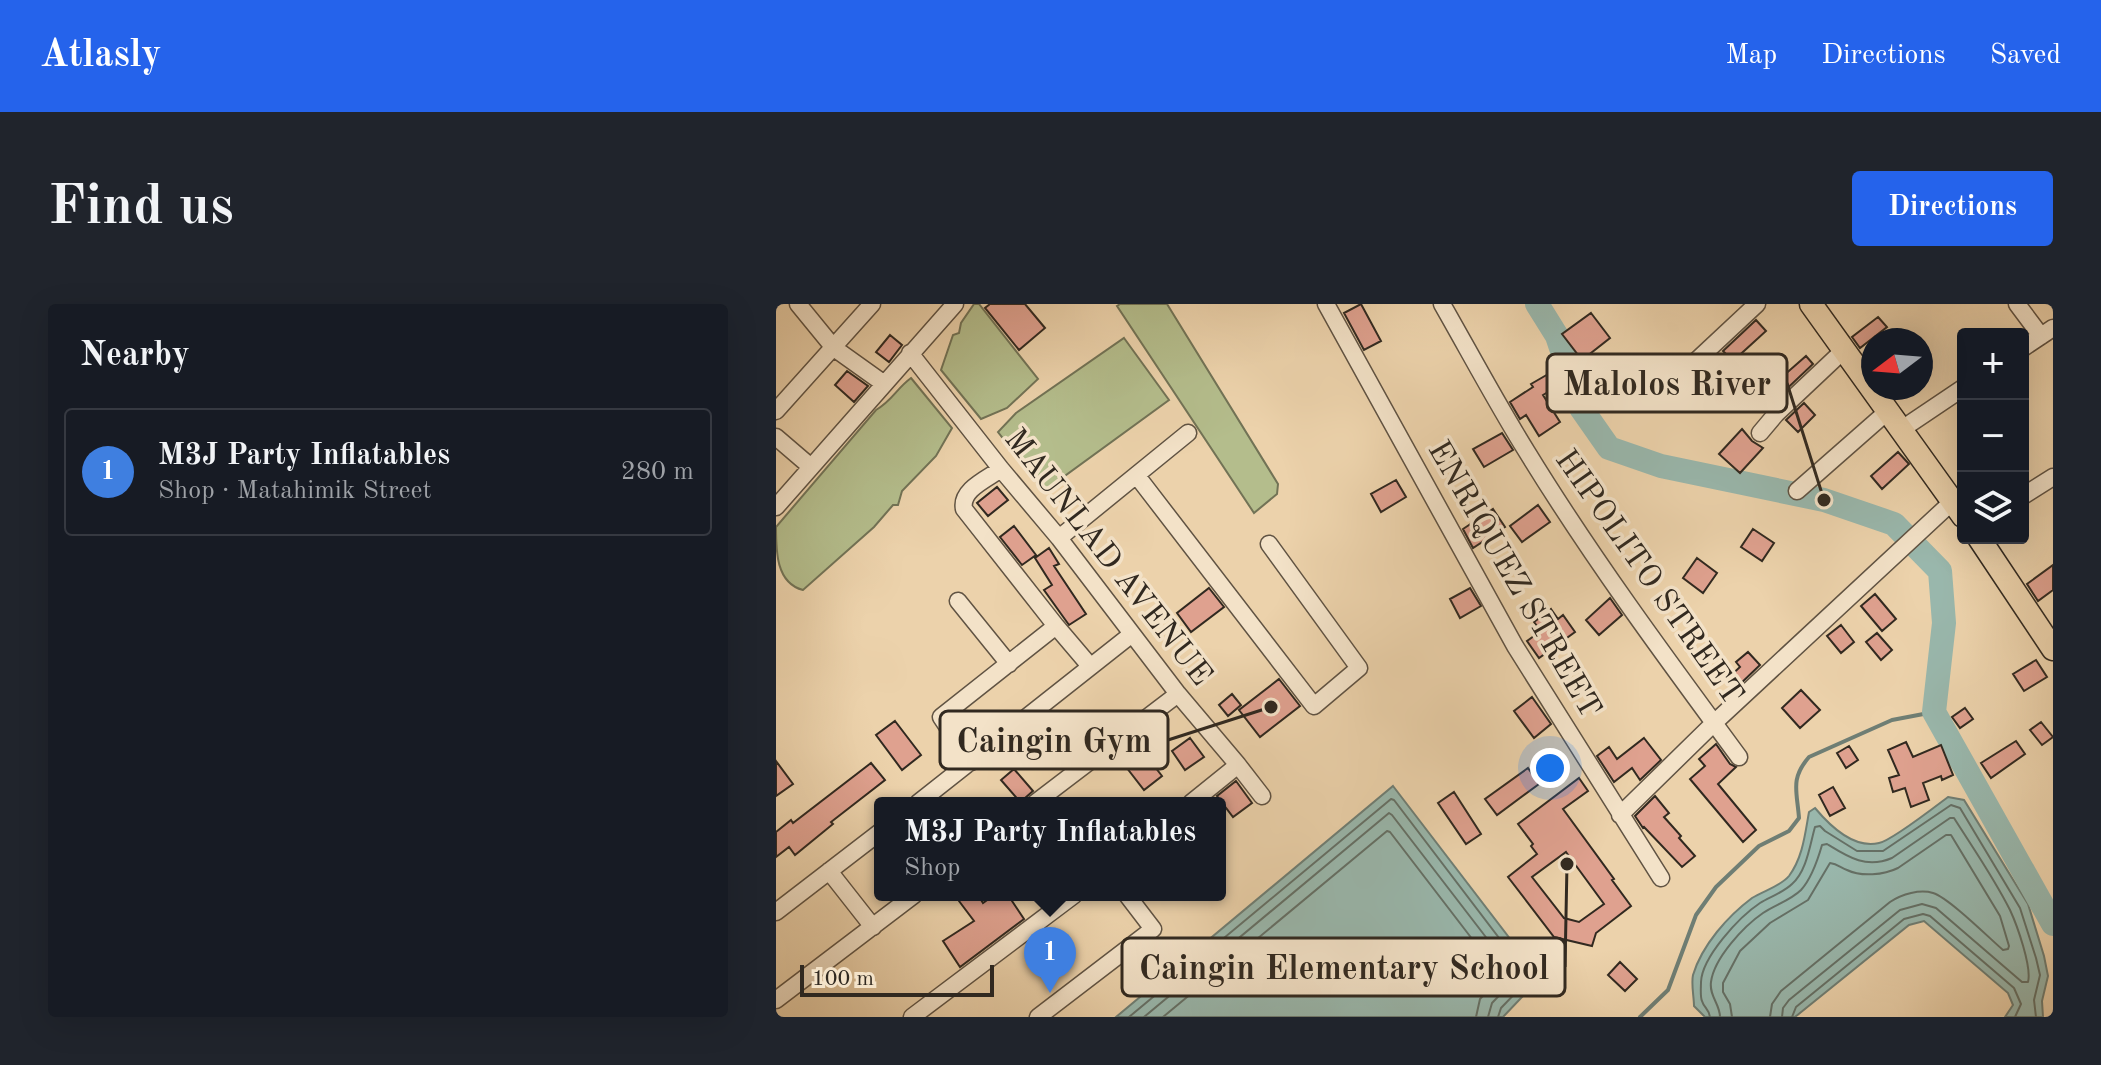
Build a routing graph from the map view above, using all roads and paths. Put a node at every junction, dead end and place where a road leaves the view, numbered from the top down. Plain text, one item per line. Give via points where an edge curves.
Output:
1 (798, 304) edge
2 (872, 304) edge
3 (1326, 304) edge
4 (1442, 304) edge
5 (1757, 304) edge
6 (1811, 304) edge
7 (2017, 304) edge
8 (951, 306) edge
9 (2047, 332) edge
10 (2029, 344) edge
11 (834, 348) junction
12 (1844, 350) junction
13 (910, 353) junction
14 (1696, 361) dead end
15 (883, 383) junction
16 (1957, 392) edge
17 (776, 411) edge
18 (1888, 411) junction
19 (1902, 429) junction
20 (1188, 433) dead end
21 (1760, 433) dead end
22 (776, 437) edge
23 (811, 467) junction
24 (1001, 469) junction
25 (1137, 476) junction
26 (2053, 477) edge
27 (1797, 491) dead end
28 (2029, 492) edge
29 (776, 507) edge
30 (1957, 507) edge
31 (1957, 509) edge
32 (1059, 538) junction
33 (1269, 544) dead end
34 (1983, 544) edge
35 (958, 601) dead end
36 (1056, 626) junction
37 (1132, 634) junction
38 (2053, 649) edge
39 (1009, 664) junction
40 (1090, 666) junction
41 (1178, 694) junction
42 (1714, 723) junction
43 (1739, 757) dead end
44 (971, 762) junction
45 (1238, 765) junction
46 (1262, 796) dead end
47 (926, 797) edge
48 (1043, 797) edge
49 (1198, 797) edge
50 (1620, 815) junction
51 (874, 837) edge
52 (829, 871) junction
53 (1661, 878) dead end
54 (906, 901) edge
55 (1066, 901) edge
56 (1132, 901) edge
57 (776, 912) edge
58 (873, 927) junction
59 (776, 1000) edge
60 (916, 1016) edge
61 (1038, 1017) edge

1 - 11 street
2 - 11 street
3 - 50 street, ENRIQUEZ STREET via 1515,646
4 - 42 street, HIPOLITO STREET via 1558,501
5 - 14 street
6 - 12 main road
7 - 9 street
8 - 13 street
9 - 10 street
11 - 15 street
11 - 17 street
12 - 18 main road
12 - 21 street
13 - 15 street
13 - 24 street, MAUNLAD AVENUE
15 - 23 street
16 - 19 street
18 - 19 main road
18 - 27 street
19 - 30 main road
20 - 25 street
22 - 23 street
23 - 29 street
24 - 32 street, MAUNLAD AVENUE
24 - 36 street via 966,494 964,509
25 - 32 street
25 - 33 street via 1314,706 1359,668
26 - 28 street
31 - 42 street via 1917,533
32 - 37 street, MAUNLAD AVENUE
34 - 38 main road
35 - 39 street
36 - 39 street
36 - 40 street
37 - 40 street
37 - 41 street, MAUNLAD AVENUE
39 - 44 street via 941,717
40 - 44 street
41 - 45 street, MAUNLAD AVENUE
41 - 48 street
42 - 43 street, HIPOLITO STREET
42 - 50 street
44 - 47 street
45 - 46 street, MAUNLAD AVENUE
45 - 49 street
50 - 53 street, ENRIQUEZ STREET
51 - 52 street
52 - 57 street
52 - 58 street
54 - 58 street
55 - 60 street
56 - 61 street via 1153,929
58 - 59 street

